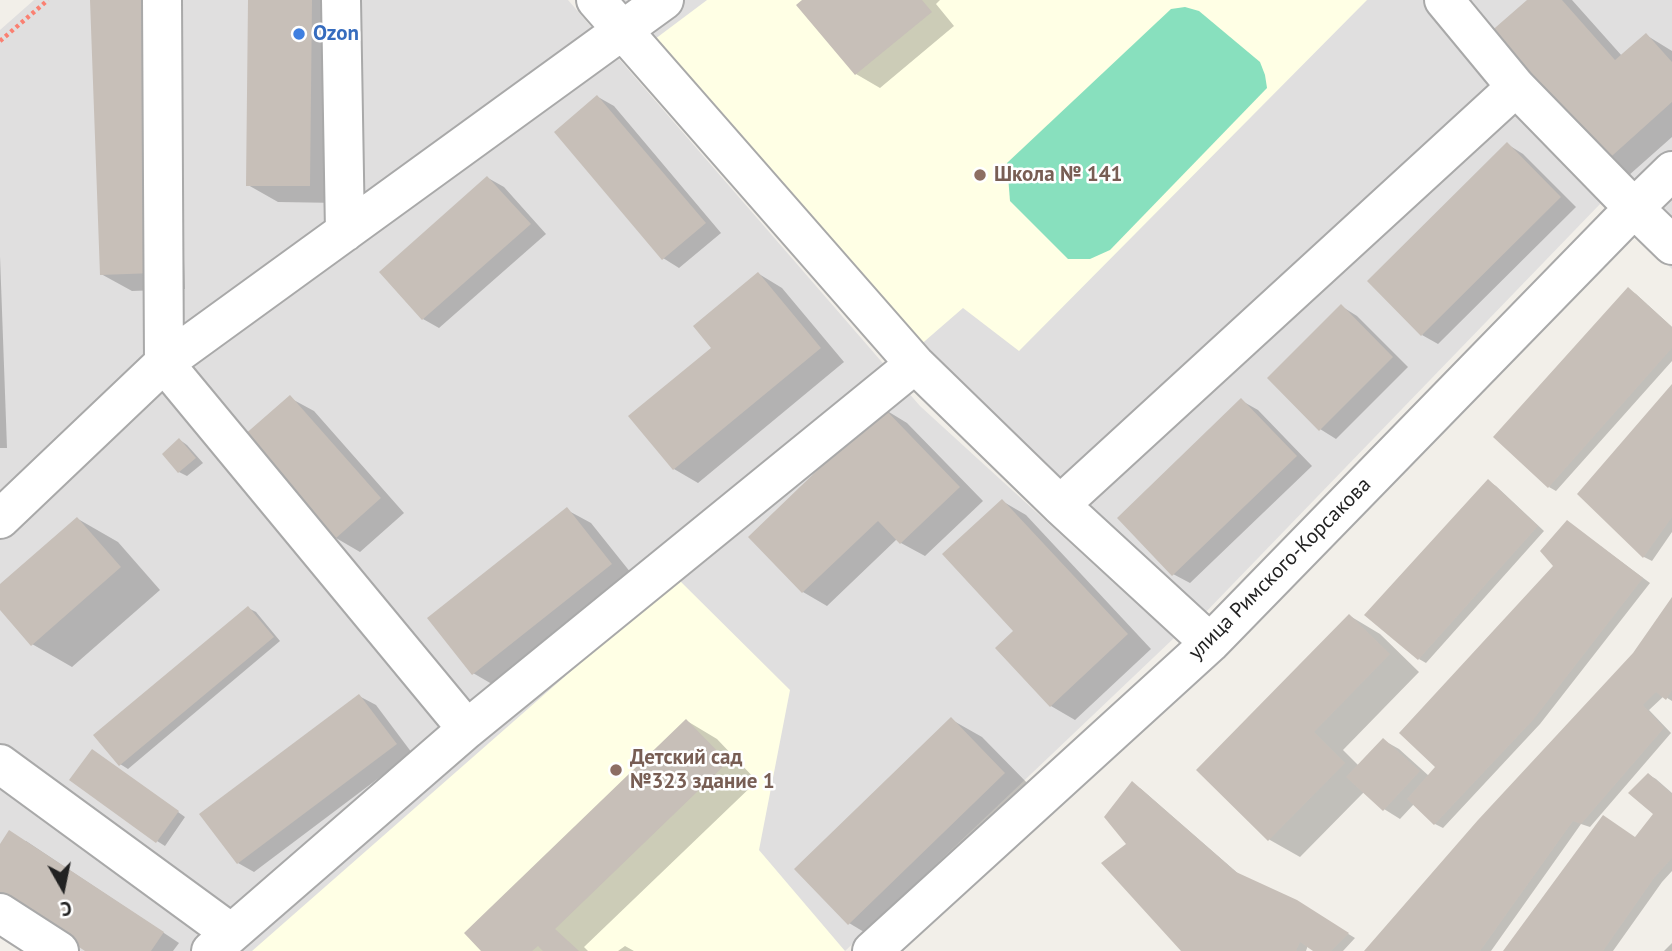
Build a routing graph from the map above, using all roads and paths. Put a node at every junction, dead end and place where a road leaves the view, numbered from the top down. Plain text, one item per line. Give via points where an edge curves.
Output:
1 (48, 0) edge
2 (162, 0) edge
3 (341, 0) edge
4 (596, 0) edge
5 (664, 0) edge
6 (1444, 0) edge
7 (623, 31) junction
8 (0, 41) edge
9 (1516, 87) junction
10 (1672, 171) edge
11 (1634, 208) junction
12 (345, 232) junction
13 (1672, 245) edge
14 (164, 363) junction
15 (915, 364) junction
16 (1060, 505) junction
17 (0, 519) edge
18 (1210, 643) junction
19 (467, 729) junction
20 (0, 764) edge
21 (0, 913) edge
22 (221, 942) edge
23 (59, 951) edge
24 (872, 951) edge

1 - 8 path
2 - 14 street
3 - 12 street
4 - 7 street
5 - 7 street
6 - 9 street
7 - 12 street
7 - 15 street
9 - 11 street
9 - 16 street
10 - 11 street, улица Римского-Корсакова
11 - 13 street
11 - 18 street, улица Римского-Корсакова
12 - 14 street
14 - 17 street
14 - 19 street
15 - 16 street
15 - 19 street
16 - 18 street
18 - 24 street, улица Римского-Корсакова
19 - 22 street
20 - 22 street
21 - 23 street

